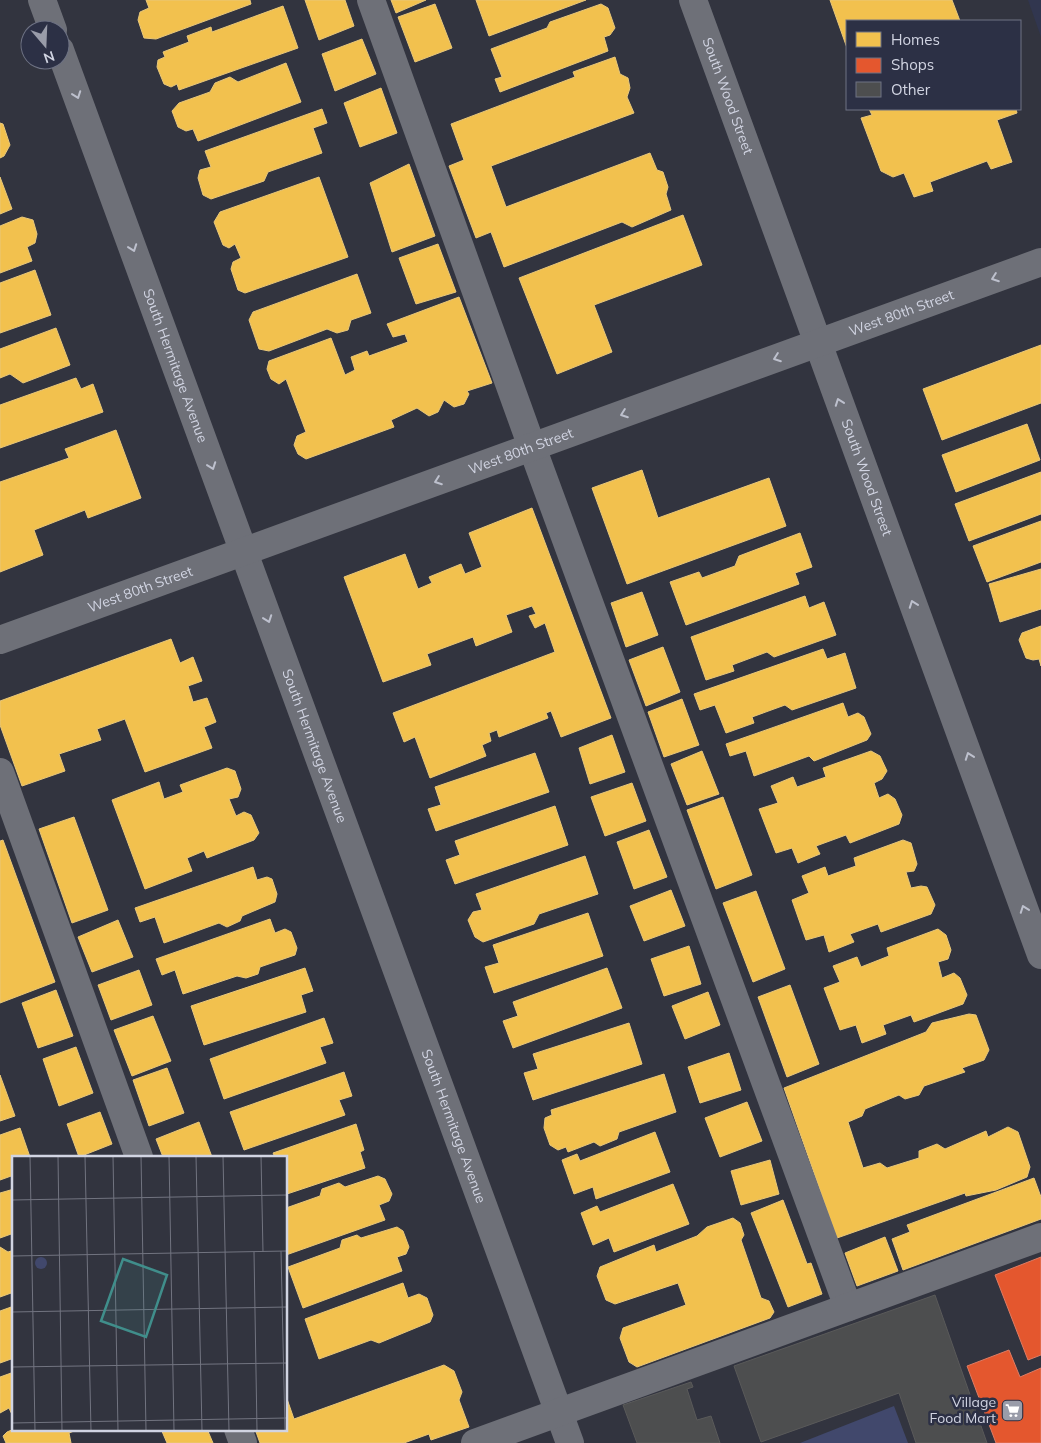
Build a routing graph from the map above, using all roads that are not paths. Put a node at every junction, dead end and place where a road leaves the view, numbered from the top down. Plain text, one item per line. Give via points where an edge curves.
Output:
1 (42, 0) edge
2 (371, 0) edge
3 (693, 0) edge
4 (49, 20) edge
5 (67, 70) edge
6 (1041, 262) edge
7 (818, 343) junction
8 (532, 447) junction
9 (244, 552) junction
10 (0, 640) edge
11 (0, 772) edge
12 (1041, 955) edge
13 (139, 1156) edge
14 (1041, 1237) edge
15 (848, 1307) junction
16 (558, 1412) junction
17 (238, 1430) edge
18 (243, 1443) edge
19 (475, 1443) edge
20 (570, 1443) edge

1 - 4 street
2 - 8 street
3 - 7 street, South Wood Street
5 -> 9 street, South Hermitage Avenue
6 -> 7 street, West 80th Street
7 -> 8 street, West 80th Street
12 -> 7 street, South Wood Street
8 -> 9 street, West 80th Street
8 - 15 street
9 - 10 street, West 80th Street
9 -> 16 street, South Hermitage Avenue
11 - 13 street
14 - 15 street
15 - 16 street
16 - 19 street
16 - 20 street, South Hermitage Avenue
17 - 18 street

